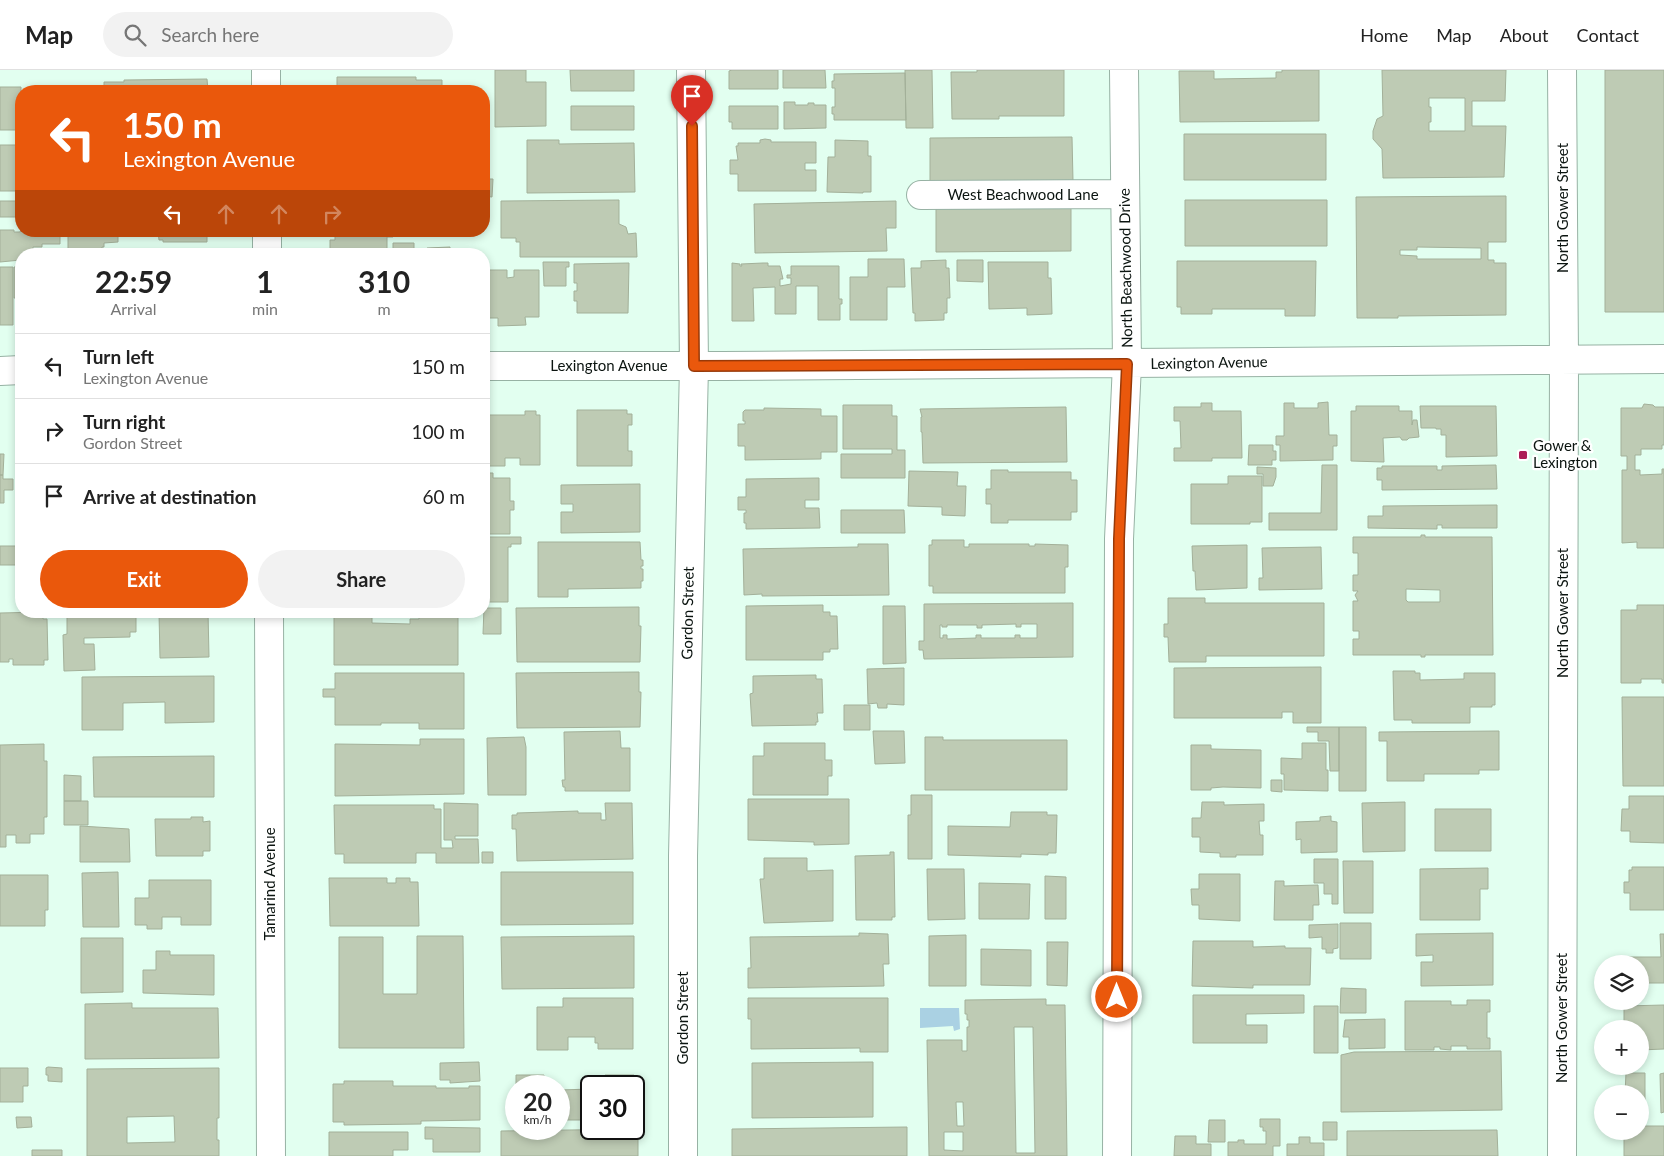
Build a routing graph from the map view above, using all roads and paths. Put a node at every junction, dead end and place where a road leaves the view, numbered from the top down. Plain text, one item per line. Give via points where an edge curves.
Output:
1 (266, 70) edge
2 (691, 70) edge
3 (1124, 70) edge
4 (1562, 70) edge
5 (266, 85) edge
6 (1125, 194) junction
7 (921, 195) dead end
8 (1564, 359) junction
9 (1664, 360) edge
10 (1127, 364) junction
11 (490, 366) edge
12 (694, 366) junction
13 (15, 370) edge
14 (0, 371) edge
15 (269, 618) edge
16 (271, 1156) edge
17 (683, 1156) edge
18 (1117, 1156) edge
19 (1562, 1156) edge

1 - 5 street
2 - 12 street, Gordon Street
3 - 6 street, North Beachwood Drive
4 - 8 street, North Gower Street
6 - 7 street, West Beachwood Lane
6 - 10 street, North Beachwood Drive
8 - 9 street, Lexington Avenue
8 - 10 street, Lexington Avenue
8 - 19 street, North Gower Street
10 - 12 street, Lexington Avenue
10 - 18 street, North Beachwood Drive via 1119,539
11 - 12 street, Lexington Avenue
12 - 17 street, Gordon Street via 683,856
13 - 14 street
15 - 16 street, Tamarind Avenue

